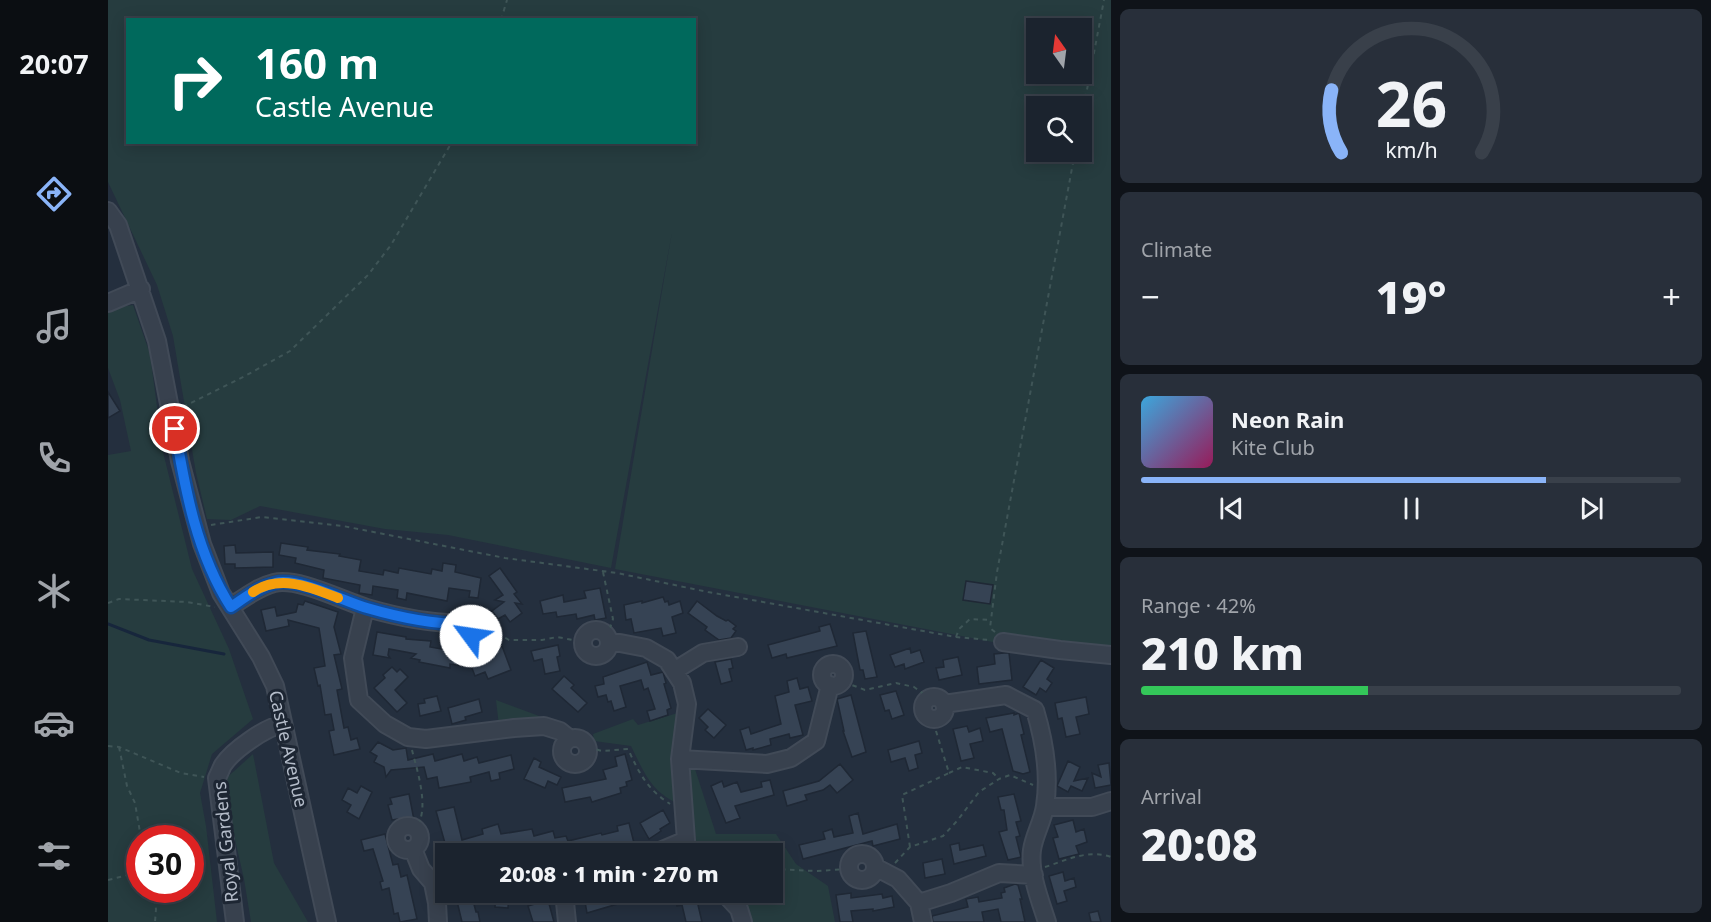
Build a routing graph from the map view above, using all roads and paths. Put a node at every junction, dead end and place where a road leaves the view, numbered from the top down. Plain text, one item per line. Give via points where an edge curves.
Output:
1 (507, 0) edge
2 (1104, 0) edge
3 (502, 18) edge
4 (1086, 96) edge
5 (452, 144) edge
6 (1073, 162) edge
7 (108, 211) edge
8 (141, 289) junction
9 (108, 303) edge
10 (172, 412) junction
11 (196, 527) junction
12 (603, 572) junction
13 (108, 603) edge
14 (229, 605) junction
15 (365, 608) junction
16 (991, 620) junction
17 (483, 624) joint
18 (956, 637) junction
19 (609, 641) junction
20 (583, 642) joint
21 (1006, 642) junction
22 (738, 647) dead end
23 (1111, 655) edge
24 (674, 671) junction
25 (836, 683) joint
26 (937, 707) junction
27 (283, 724) junction
28 (408, 737) junction
29 (570, 739) junction
30 (108, 746) edge
31 (119, 747) junction
32 (588, 747) junction
33 (680, 759) junction
34 (950, 773) junction
35 (217, 778) junction
36 (999, 778) junction
37 (1045, 799) junction
38 (1111, 801) edge
39 (683, 812) junction
40 (139, 825) edge
41 (415, 828) joint
42 (688, 843) edge
43 (910, 847) junction
44 (1111, 857) edge
45 (849, 869) joint
46 (783, 870) edge
47 (881, 870) junction
48 (1034, 873) junction
49 (126, 876) edge
50 (435, 878) edge
51 (108, 880) edge
52 (155, 903) edge
53 (437, 903) edge
54 (565, 903) edge
55 (733, 903) edge
56 (920, 903) junction
57 (155, 922) edge
58 (235, 922) edge
59 (327, 922) edge
60 (438, 922) edge
61 (567, 922) edge
62 (743, 922) edge
63 (923, 922) edge
64 (1047, 922) edge

1 - 3 path
2 - 4 path
5 - 10 path via 391,245 368,274 291,351
6 - 16 path
7 - 8 street, Castle Avenue via 118,225
8 - 9 street
8 - 10 street, Castle Avenue
10 - 11 street, Castle Avenue
11 - 12 path via 274,518 343,526 506,558
11 - 14 street, Castle Avenue via 214,578
12 - 18 path
12 - 19 path via 613,619
13 - 14 path via 119,599
14 - 15 street via 276,582 299,584
14 - 27 street, Castle Avenue via 275,686
15 - 17 street via 462,624 465,633 474,636
15 - 28 street via 353,658 359,700 385,724
16 - 18 path via 970,619
16 - 21 path via 990,628
17 - 20 path via 509,639
18 - 21 path
19 - 20 street via 607,651 596,656 588,653
19 - 24 street via 646,648 667,660
21 - 23 street
22 - 24 street via 703,653
24 - 33 street via 682,682 687,704
25 - 26 path via 865,690 897,683 914,687
25 - 33 street via 816,741 791,758 767,764
26 - 34 path via 936,731
26 - 37 street via 1006,695 1035,710 1047,771
27 - 35 street, Royal Gardens via 271,726 233,755
27 - 59 street, Castle Avenue
28 - 29 street via 426,739 544,726
28 - 41 path via 421,789 422,812
29 - 32 street via 583,740
29 - 32 street via 563,748 570,762 582,761
30 - 31 path
31 - 35 path via 181,773
31 - 40 path
32 - 39 path via 602,751 628,749 641,777 658,796
33 - 39 street
34 - 36 path via 962,767 993,773
34 - 43 path via 902,795
35 - 58 street, Royal Gardens
36 - 37 path via 1010,775
36 - 43 path via 979,792 943,836
37 - 38 street via 1092,807
37 - 48 street via 1032,850
39 - 42 street
41 - 50 street via 420,841 413,849 421,869
43 - 47 path
44 - 48 path via 1087,854
45 - 46 path
45 - 47 street via 854,857 861,854 869,856
47 - 56 street via 898,879
48 - 56 street via 999,873
48 - 64 street
49 - 51 path
52 - 57 path
53 - 60 street
54 - 61 street
55 - 62 street
56 - 63 street

